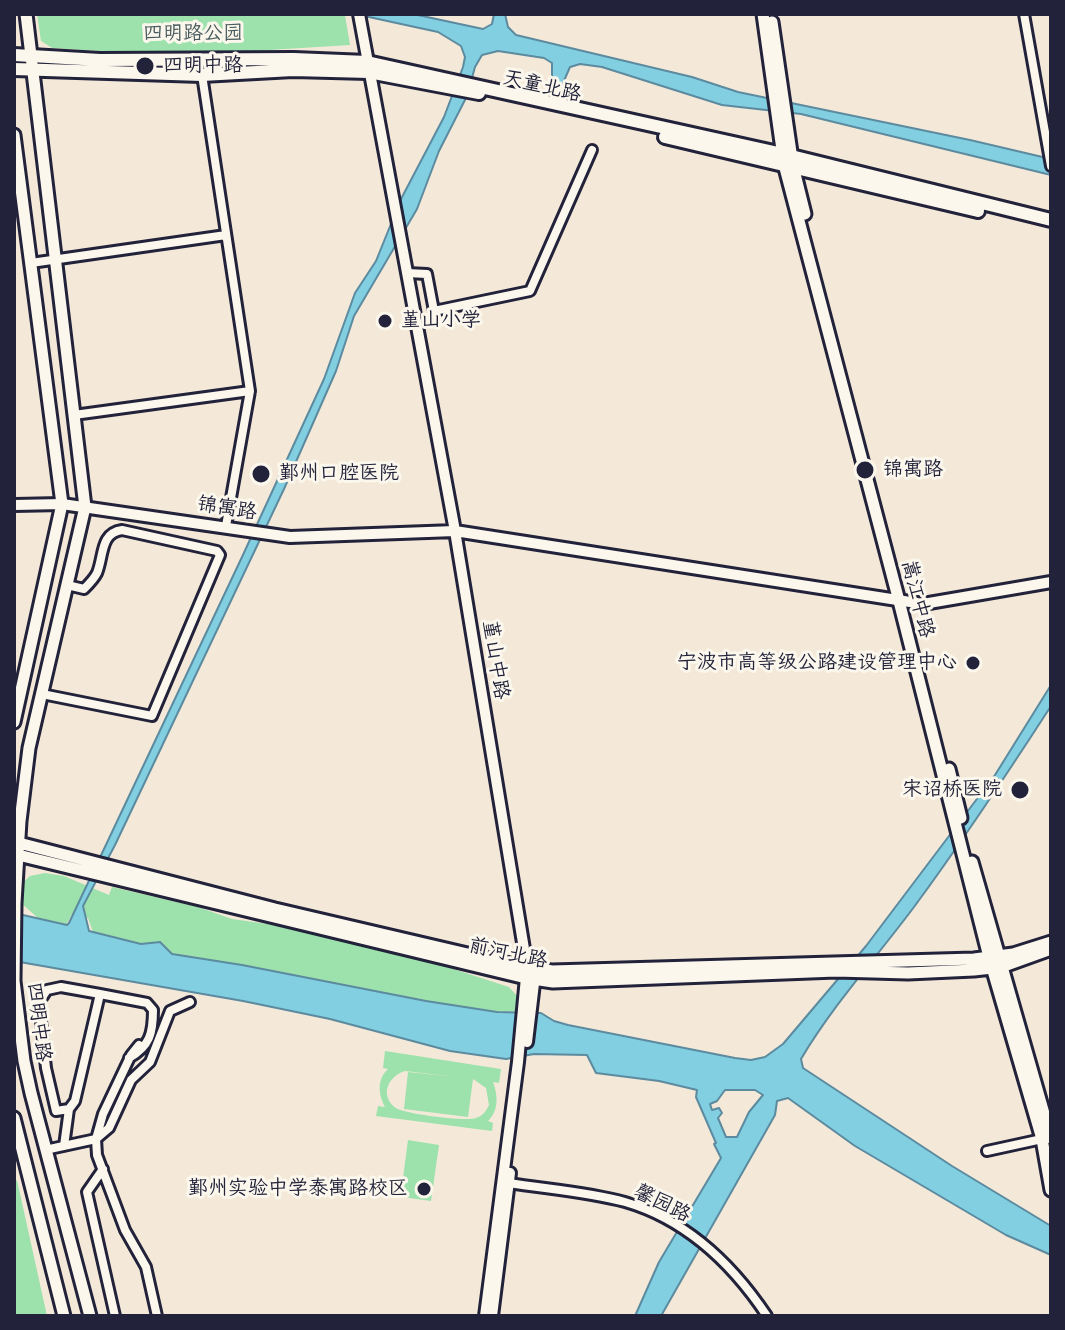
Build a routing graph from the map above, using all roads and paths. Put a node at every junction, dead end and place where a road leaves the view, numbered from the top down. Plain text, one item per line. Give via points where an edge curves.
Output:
1 (26, 14) edge
2 (359, 14) edge
3 (763, 14) edge
4 (771, 14) edge
5 (1024, 14) edge
6 (14, 55) edge
7 (31, 56) junction
8 (368, 67) junction
9 (14, 69) edge
10 (33, 71) junction
11 (202, 75) junction
12 (14, 135) edge
13 (592, 150) dead end
14 (788, 160) junction
15 (1051, 166) edge
16 (1051, 220) edge
17 (1051, 228) edge
18 (226, 235) junction
19 (55, 260) junction
20 (31, 263) junction
21 (407, 273) junction
22 (250, 391) junction
23 (74, 415) junction
24 (62, 504) junction
25 (14, 505) edge
26 (85, 507) junction
27 (226, 526) junction
28 (455, 531) junction
29 (1051, 582) edge
30 (67, 585) junction
31 (902, 601) junction
32 (42, 694) junction
33 (14, 722) edge
34 (16, 848) edge
35 (15, 903) edge
36 (1051, 942) edge
37 (1051, 949) edge
38 (996, 962) junction
39 (15, 963) edge
40 (531, 973) junction
41 (100, 994) junction
42 (190, 1002) dead end
43 (139, 1045) dead end
44 (129, 1058) junction
45 (521, 1062) junction
46 (50, 1090) junction
47 (31, 1093) junction
48 (69, 1109) junction
49 (14, 1118) edge
50 (96, 1139) junction
51 (1047, 1142) edge
52 (64, 1146) junction
53 (45, 1150) junction
54 (987, 1151) dead end
55 (103, 1169) junction
56 (509, 1183) junction
57 (1051, 1190) edge
58 (64, 1316) edge
59 (90, 1316) edge
60 (115, 1316) edge
61 (157, 1316) edge
62 (485, 1316) edge
63 (492, 1316) edge
64 (767, 1316) edge

1 - 7 main road, 四明中路
2 - 8 street, 堇山中路
3 - 14 main road, 嵩江中路
4 - 14 main road, 嵩江中路
5 - 15 street
6 - 7 main road
7 - 8 main road via 294,59
7 - 10 main road, 四明中路
8 - 11 main road, 天童北路
8 - 14 main road, 天童北路
8 - 21 street, 堇山中路
9 - 10 main road, 天童北路
10 - 11 main road, 天童北路
10 - 19 main road, 四明中路
11 - 18 street
12 - 20 main road
13 - 21 street via 530,291 434,311 427,274
14 - 16 main road
14 - 17 main road, 天童北路
14 - 31 main road, 嵩江中路
18 - 19 street
18 - 22 street
19 - 20 street
19 - 23 main road, 四明中路
20 - 24 main road
21 - 28 street, 堇山中路
22 - 23 street
22 - 27 street
23 - 26 main road, 四明中路
24 - 25 street, 锦寓路
24 - 26 street, 锦寓路
24 - 33 main road
26 - 27 street, 锦寓路
26 - 30 main road, 四明中路
27 - 28 street, 锦寓路 via 290,537
28 - 31 street, 锦寓路
28 - 40 street, 堇山中路
29 - 31 street, 锦寓路 via 923,604
30 - 32 main road, 四明中路
30 - 32 street via 84,589 96,576 113,531 220,555 152,716
31 - 38 main road, 嵩江中路
32 - 34 main road, 四明中路
34 - 35 main road, 四明中路
34 - 40 main road, 前河北路
35 - 39 main road, 四明中路
36 - 38 main road, 前河北路
37 - 38 main road, 前河北路
38 - 40 main road, 前河北路
38 - 51 main road, 嵩江中路
39 - 47 main road, 四明中路
40 - 45 street, 堇山中路
41 - 44 street via 147,1003 153,1010 153,1033 144,1049
41 - 46 street via 61,987 47,990 39,1002
41 - 48 street
42 - 50 street via 170,1011 150,1062 131,1080 109,1128
43 - 44 street
44 - 50 street
45 - 56 street, 堇山中路
45 - 62 street, 堇山中路
46 - 47 street
46 - 48 street via 56,1111
47 - 53 main road, 四明中路
48 - 52 street
49 - 58 main road
50 - 52 street
50 - 55 street
51 - 54 street
51 - 57 main road, 嵩江中路
52 - 53 street
53 - 59 main road, 四明中路
55 - 60 street via 87,1192
55 - 61 street via 125,1230 146,1267
56 - 63 street, 堇山中路
56 - 64 street, 馨园路 via 627,1203 676,1225 709,1247 746,1284

